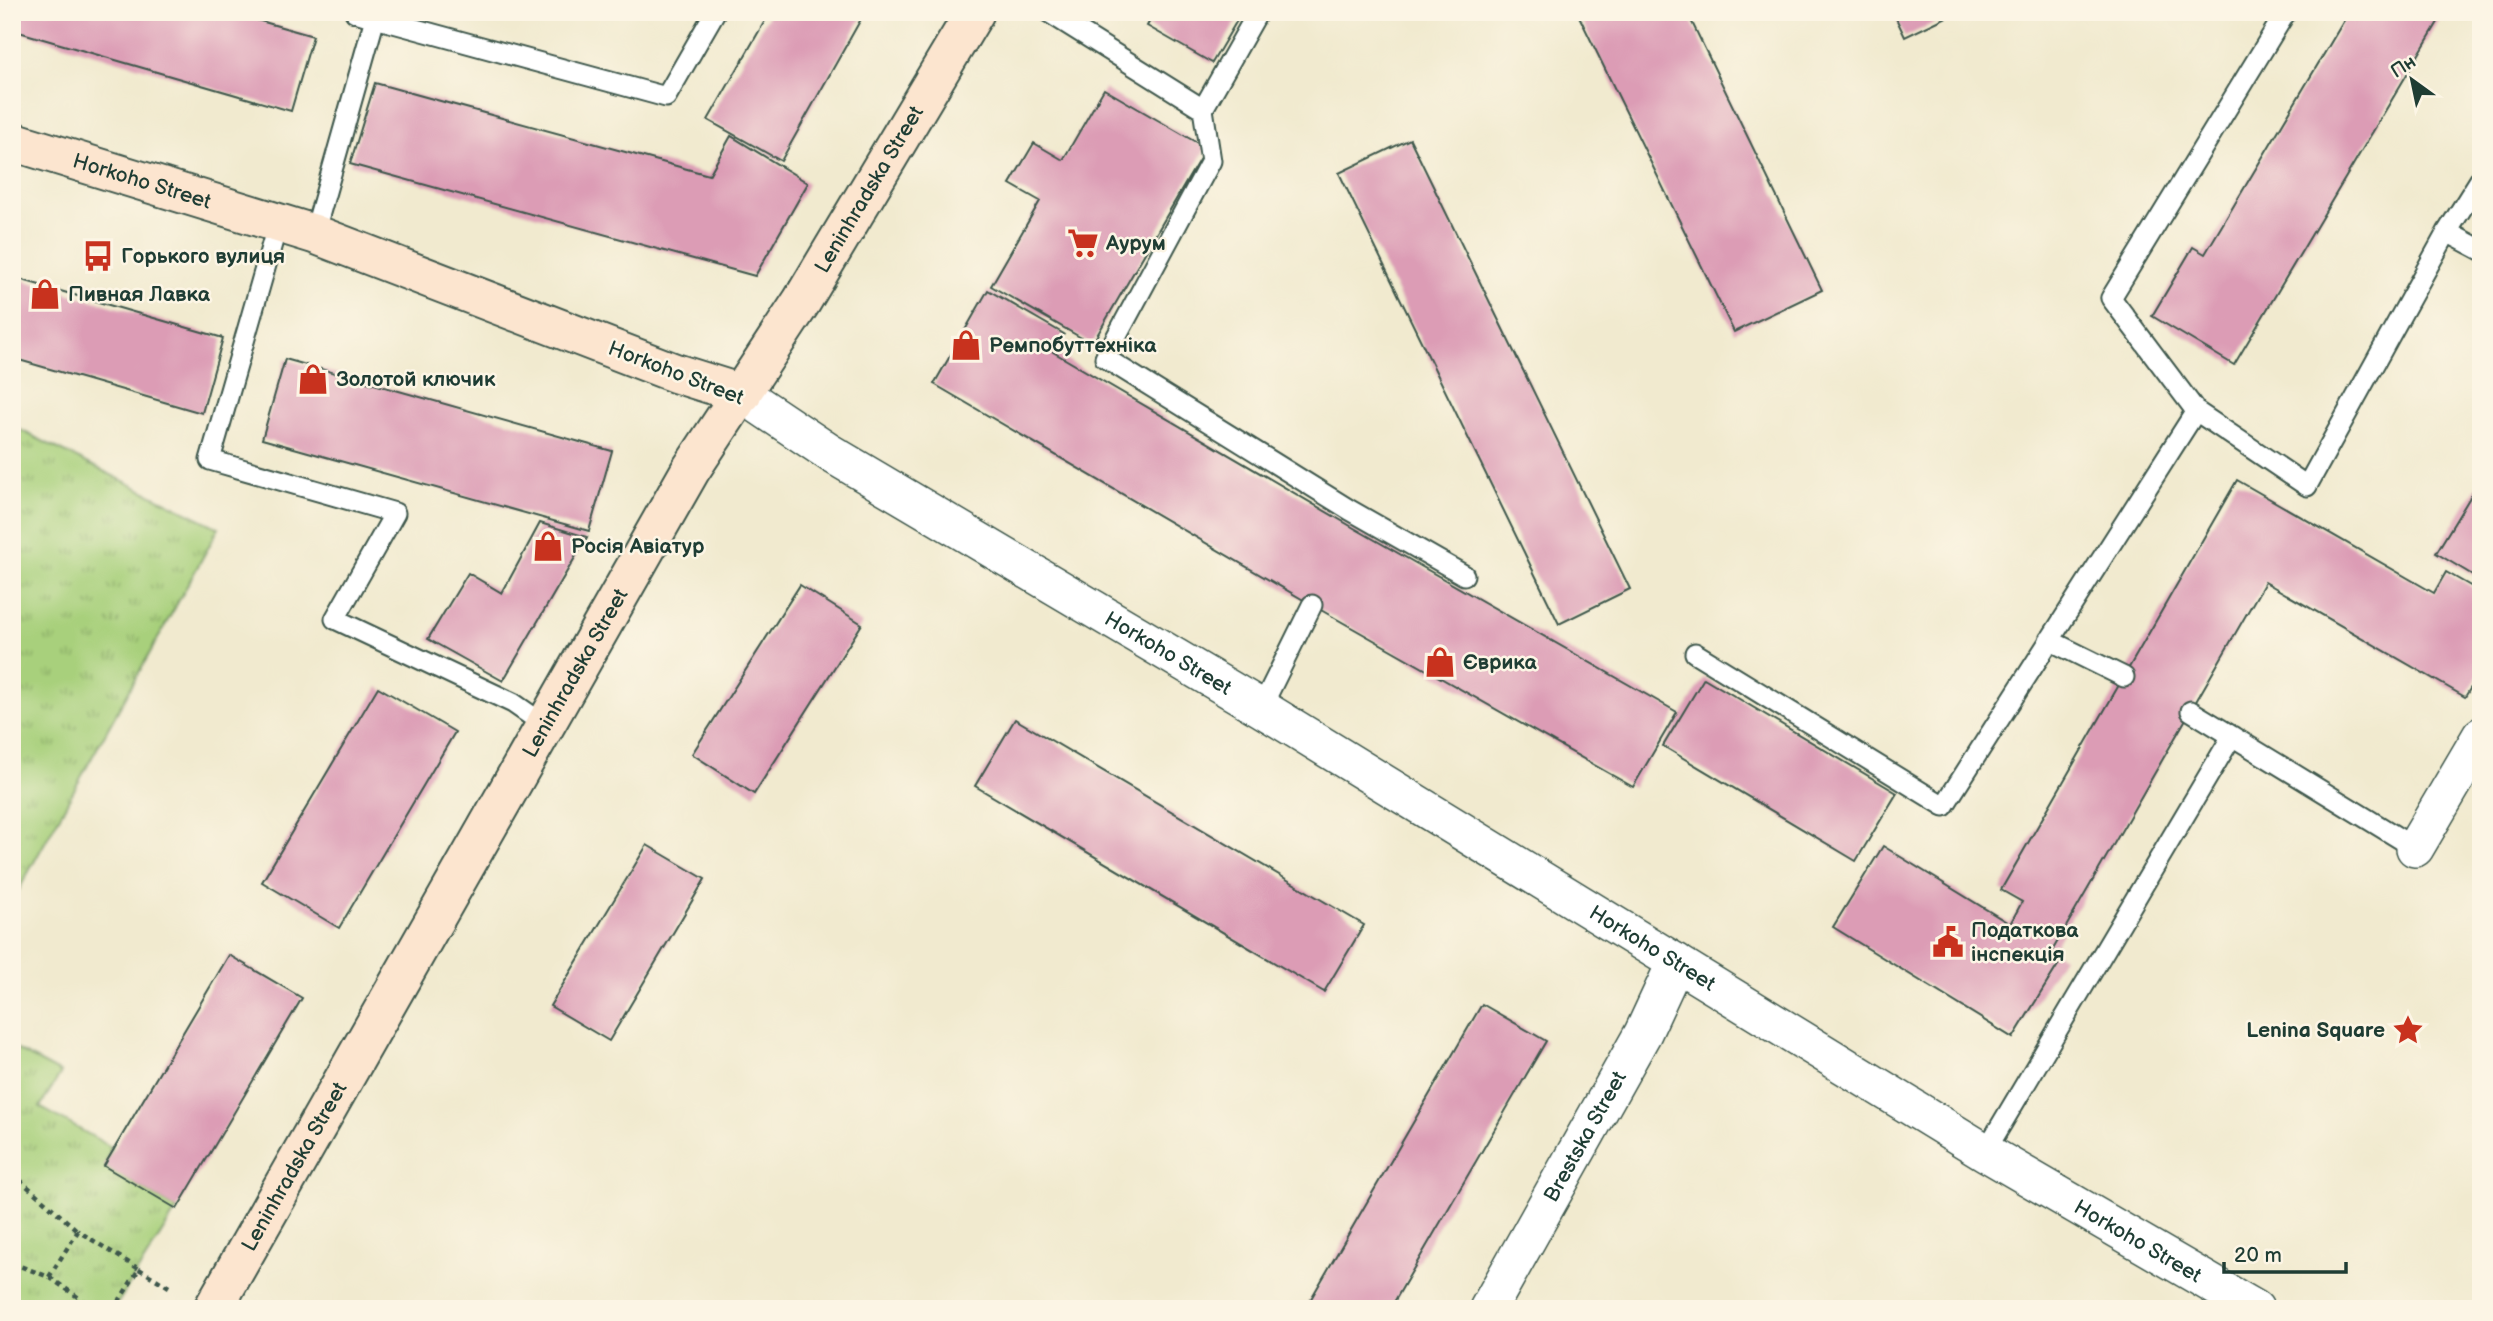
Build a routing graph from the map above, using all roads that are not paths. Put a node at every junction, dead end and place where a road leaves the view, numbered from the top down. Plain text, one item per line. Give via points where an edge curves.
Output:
1 (355, 12) edge
2 (715, 12) edge
3 (975, 12) edge
4 (1048, 12) edge
5 (1258, 12) edge
6 (2286, 12) edge
7 (375, 18) junction
8 (1203, 109) junction
9 (12, 141) edge
10 (2481, 178) edge
11 (278, 223) junction
12 (2447, 232) junction
13 (314, 234) junction
14 (2481, 250) edge
15 (742, 394) junction
16 (2196, 411) junction
17 (1464, 575) dead end
18 (1312, 605) dead end
19 (2049, 640) junction
20 (1695, 653) dead end
21 (2124, 677) dead end
22 (1261, 708) junction
23 (2191, 711) dead end
24 (546, 726) junction
25 (2232, 736) junction
26 (2481, 736) edge
27 (2415, 848) joint
28 (1676, 962) junction
29 (1985, 1152) junction
30 (213, 1309) edge
31 (1488, 1309) edge
32 (2255, 1309) edge

1 - 7 lane
2 - 7 lane via 666,97
3 - 15 street, Leninhradska Street
4 - 8 lane
5 - 8 lane
6 - 16 lane via 2111,298
7 - 13 lane
8 - 17 lane via 1211,161 1105,358 1352,519
9 - 11 street, Horkoho Street
10 - 12 lane
11 - 13 street, Horkoho Street
11 - 24 lane via 210,460 395,513 335,619 513,703
12 - 14 lane
12 - 16 lane via 2307,486
13 - 15 street, Horkoho Street via 675,373
15 - 22 street, Horkoho Street via 830,453
15 - 24 street, Leninhradska Street via 690,471
16 - 19 lane
18 - 22 lane
19 - 20 lane via 1944,806
19 - 21 lane
22 - 28 street, Horkoho Street
23 - 25 lane
24 - 30 street, Leninhradska Street
25 - 27 lane
25 - 29 lane
26 - 27 street
28 - 29 street, Horkoho Street
28 - 31 street, Brestska Street via 1643,1033
29 - 32 street, Horkoho Street

